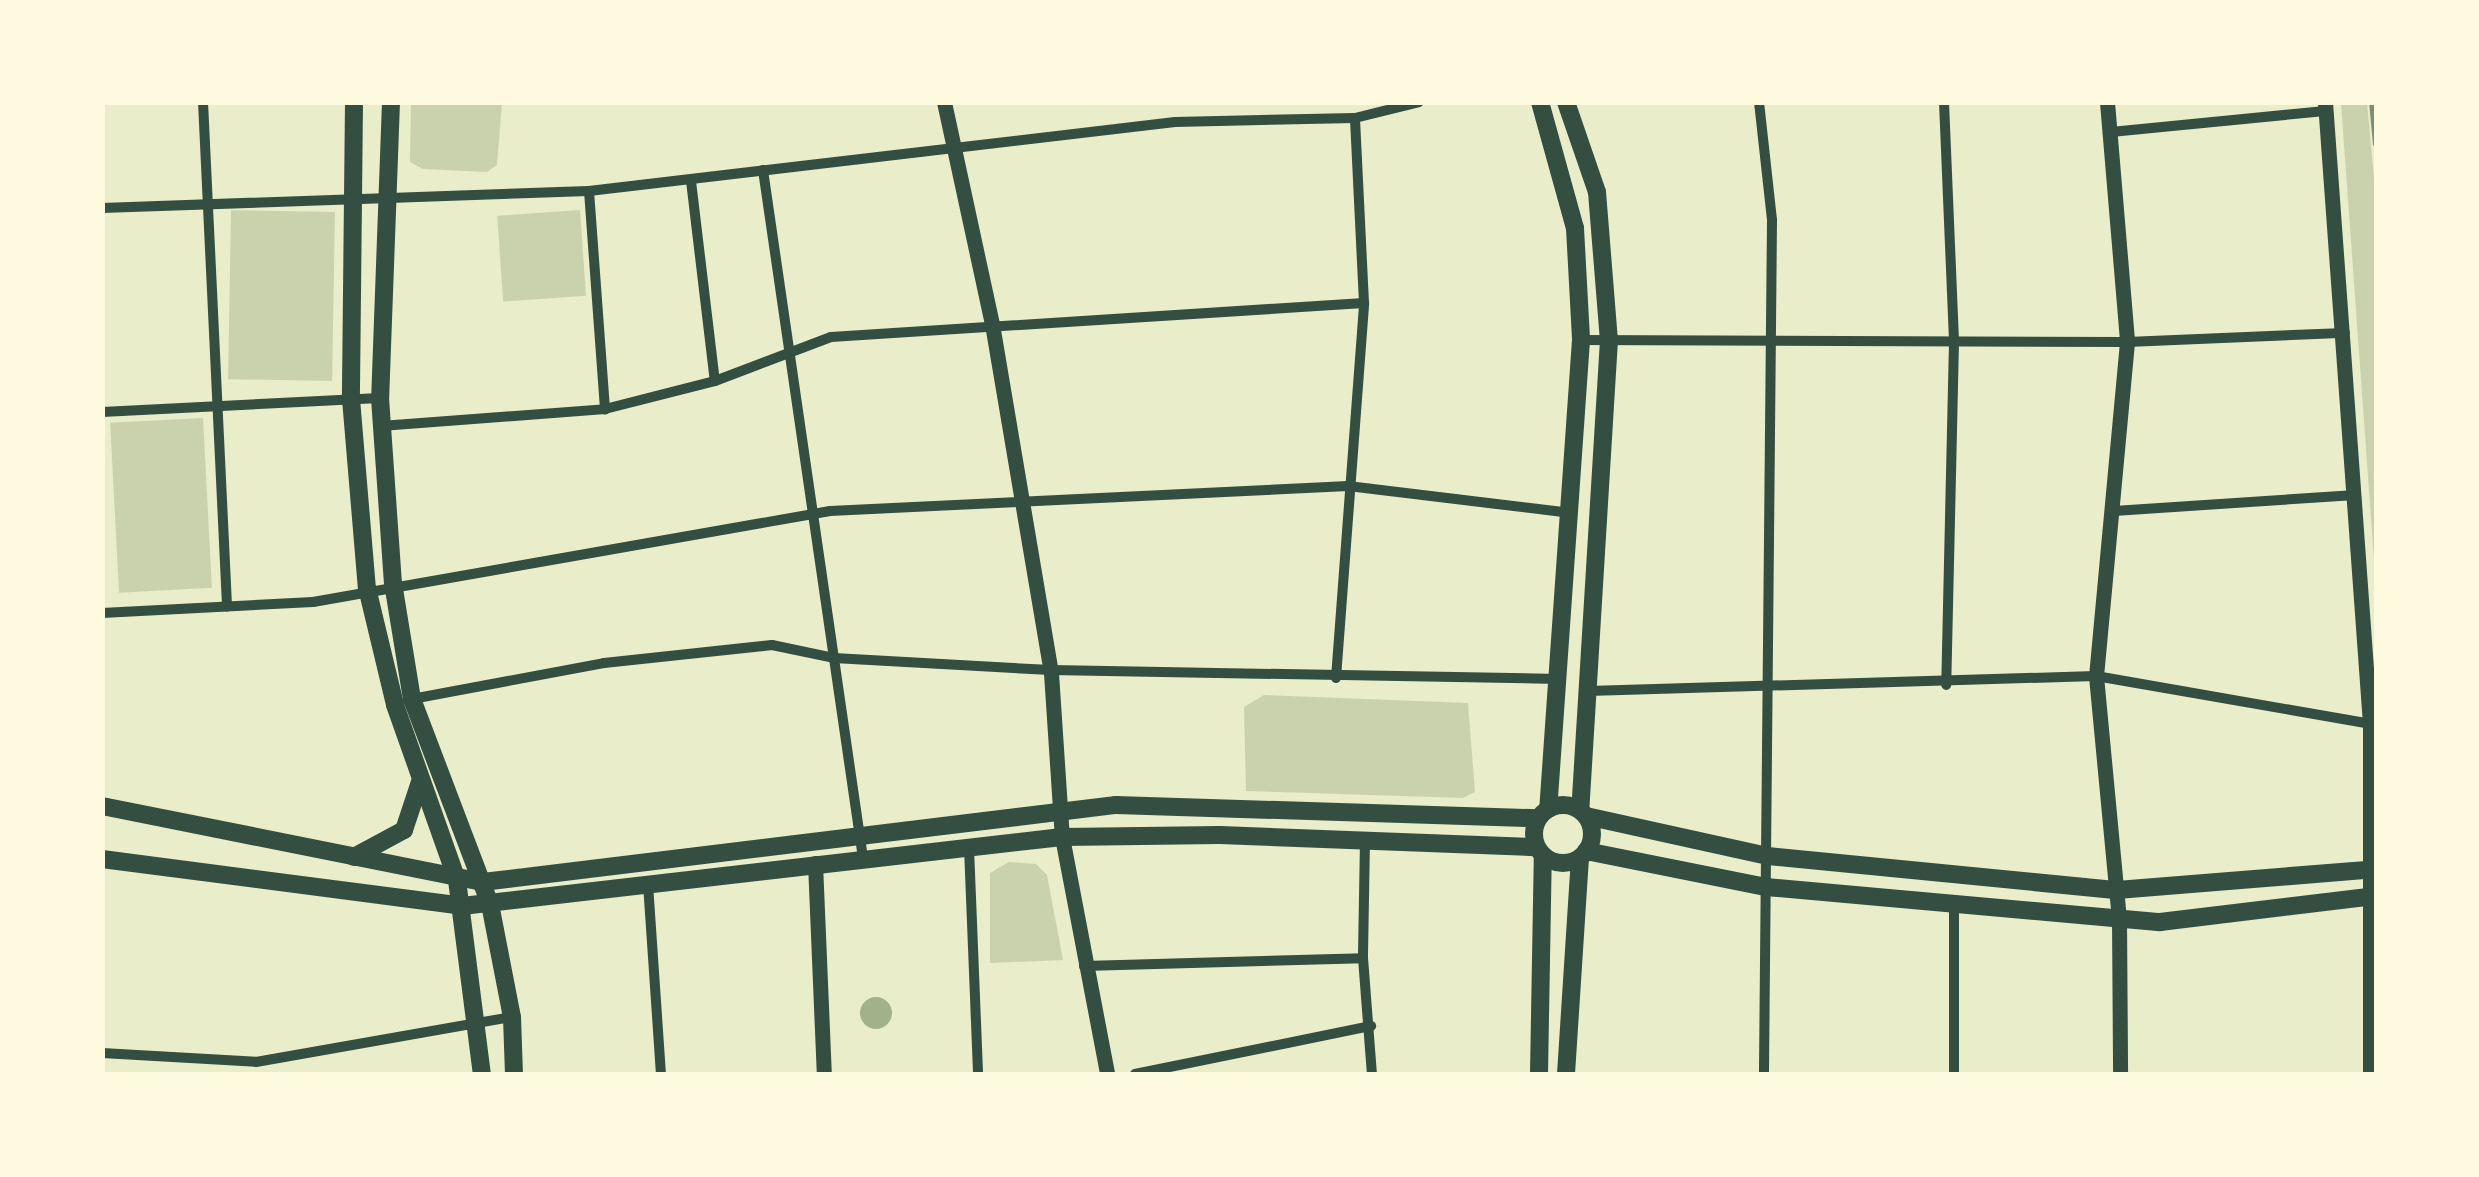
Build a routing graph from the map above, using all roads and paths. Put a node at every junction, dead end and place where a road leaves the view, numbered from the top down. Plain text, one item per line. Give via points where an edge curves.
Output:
1 (203, 102) edge
2 (354, 102) edge
3 (391, 102) edge
4 (944, 102) edge
5 (1418, 102) edge
6 (1540, 102) edge
7 (1566, 102) edge
8 (1759, 102) edge
9 (1944, 102) edge
10 (2106, 102) edge
11 (2325, 106) edge
12 (1355, 118) junction
13 (2112, 132) junction
14 (951, 146) junction
15 (763, 170) junction
16 (690, 181) junction
17 (590, 191) junction
18 (356, 196) junction
19 (388, 197) junction
20 (210, 202) junction
21 (102, 208) edge
22 (1364, 304) junction
23 (992, 324) junction
24 (2346, 334) junction
25 (1582, 340) junction
26 (1608, 340) junction
27 (1768, 340) junction
28 (1954, 342) junction
29 (2127, 342) junction
30 (790, 352) junction
31 (715, 381) junction
32 (380, 398) junction
33 (351, 399) junction
34 (220, 406) junction
35 (605, 409) junction
36 (102, 412) edge
37 (381, 426) junction
38 (1348, 486) junction
39 (2355, 495) junction
40 (1022, 502) junction
41 (2114, 511) junction
42 (1571, 513) junction
43 (810, 514) junction
44 (393, 583) junction
45 (368, 588) junction
46 (226, 606) junction
47 (102, 614) edge
48 (834, 658) junction
49 (1051, 670) junction
50 (2096, 676) junction
51 (1336, 678) junction
52 (1559, 679) junction
53 (1946, 684) junction
54 (1765, 688) junction
55 (1588, 691) junction
56 (412, 699) junction
57 (2370, 724) junction
58 (420, 776) junction
59 (102, 806) edge
60 (1062, 810) junction
61 (1583, 813) junction
62 (1543, 814) junction
63 (860, 832) junction
64 (1062, 837) junction
65 (1365, 840) junction
66 (969, 848) junction
67 (1540, 851) junction
68 (1583, 854) junction
69 (1768, 856) junction
70 (354, 857) junction
71 (863, 858) junction
72 (102, 859) edge
73 (816, 863) junction
74 (2375, 869) edge
75 (457, 880) junction
76 (483, 882) junction
77 (648, 884) junction
78 (1766, 888) junction
79 (2117, 890) junction
80 (2374, 897) edge
81 (490, 904) junction
82 (1954, 904) junction
83 (462, 906) junction
84 (2119, 918) junction
85 (1363, 958) junction
86 (1083, 966) junction
87 (512, 1017) junction
88 (479, 1022) junction
89 (1371, 1026) junction
90 (102, 1053) edge
91 (256, 1062) junction
92 (256, 1074) edge
93 (482, 1074) edge
94 (514, 1074) edge
95 (661, 1074) edge
96 (824, 1074) edge
97 (978, 1074) edge
98 (1107, 1074) edge
99 (1135, 1074) edge
100 (1372, 1074) edge
101 (1540, 1074) edge
102 (1566, 1074) edge
103 (1764, 1074) edge
104 (1954, 1074) edge
105 (2120, 1074) edge
106 (2370, 1074) edge

1 - 20 street
2 - 18 main road
3 - 19 main road
4 - 14 street
5 - 12 street
6 - 25 main road via 1575,228
7 - 26 main road via 1596,192
8 - 27 street via 1772,220
9 - 28 street
10 - 13 street
11 - 13 street
11 - 24 street
12 - 14 street via 1176,122
12 - 22 street
13 - 29 street
14 - 15 street
14 - 23 street
15 - 16 street
15 - 30 street
16 - 17 street
16 - 31 street
17 - 19 street
17 - 35 street
18 - 19 street
18 - 20 street
18 - 33 main road
19 - 32 main road
20 - 21 street
20 - 34 street
22 - 23 street
22 - 38 street
23 - 30 street via 831,337
23 - 40 street
24 - 29 street
24 - 39 street
25 - 26 street
25 - 42 main road
26 - 27 street
26 - 55 main road
27 - 28 street
27 - 54 street
28 - 29 street
28 - 53 street
29 - 41 street
30 - 31 street
30 - 43 street
31 - 35 street
32 - 33 street
32 - 37 main road
33 - 34 street
33 - 45 main road
34 - 36 street
34 - 46 street
35 - 37 street
37 - 44 main road
38 - 40 street
38 - 42 street
38 - 51 street
39 - 41 street
39 - 57 street
40 - 43 street
40 - 49 street
41 - 50 street
42 - 52 main road
43 - 44 street
43 - 48 street
44 - 45 street
44 - 56 main road
45 - 46 street via 312,602
45 - 58 main road
46 - 47 street
48 - 49 street
48 - 56 street via 772,645 604,662
48 - 63 street
49 - 51 street
49 - 60 street
50 - 53 street
50 - 57 street
50 - 79 street
51 - 52 street
52 - 62 main road
53 - 54 street
54 - 55 street
54 - 69 street
55 - 61 main road
56 - 76 main road
57 - 74 street
58 - 70 main road via 416,810 404,830
58 - 75 main road
59 - 70 main road
60 - 62 main road
60 - 63 main road
60 - 64 street
61 - 62 main road
61 - 68 main road via 1592,834
61 - 69 main road
62 - 67 main road
63 - 71 street
63 - 76 main road
64 - 65 main road
64 - 66 main road
64 - 86 street
65 - 67 main road
65 - 85 street
66 - 71 main road
66 - 97 street
67 - 68 main road via 1561,863
67 - 101 main road
68 - 78 main road
68 - 102 main road
69 - 78 street
69 - 79 main road
70 - 75 main road
71 - 73 main road
72 - 83 main road
73 - 77 main road
73 - 96 street
74 - 79 main road
74 - 80 street
75 - 76 main road
75 - 83 main road
76 - 81 main road
77 - 81 main road
77 - 95 street
78 - 82 main road
78 - 103 street
79 - 84 street
80 - 84 main road via 2160,922
80 - 106 street
81 - 83 main road
81 - 87 main road
82 - 84 main road
82 - 104 street
83 - 88 main road
84 - 105 street
85 - 86 street
85 - 89 street
86 - 98 street
87 - 88 street
87 - 94 main road
88 - 91 street
88 - 93 main road
89 - 99 street
89 - 100 street
90 - 91 street
91 - 92 street

